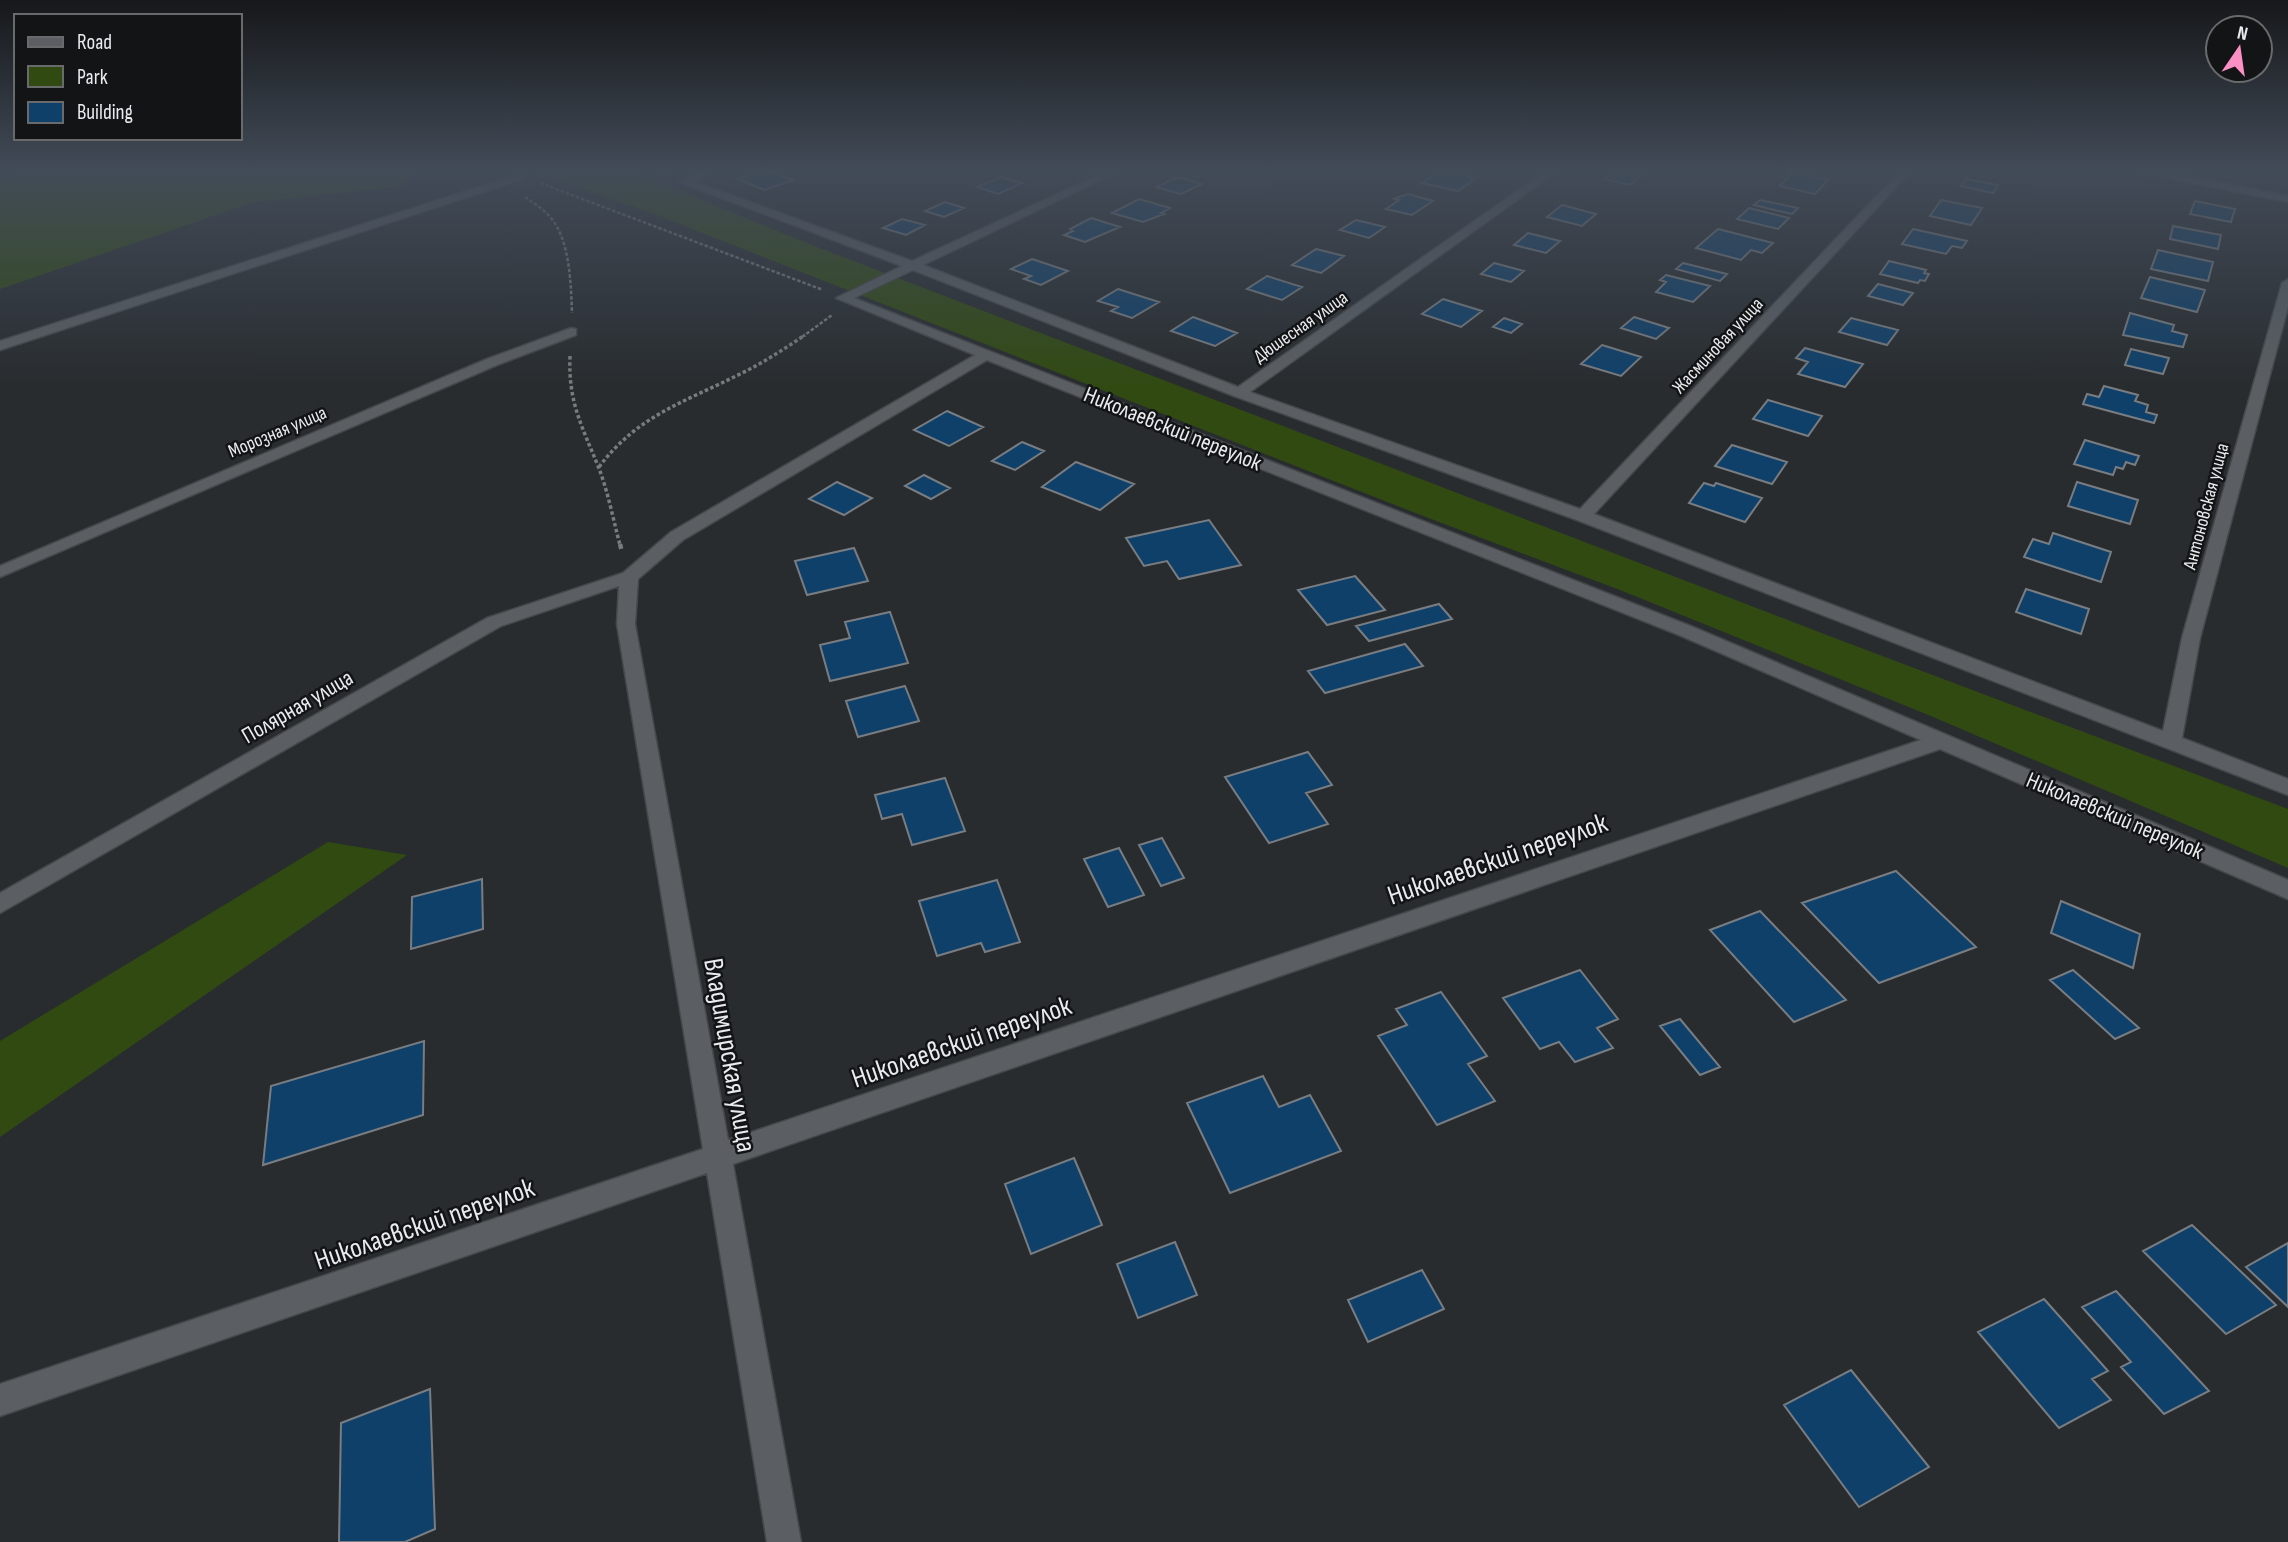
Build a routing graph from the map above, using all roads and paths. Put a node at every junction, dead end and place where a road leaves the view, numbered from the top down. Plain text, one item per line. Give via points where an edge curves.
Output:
1 (319, 242) edge
2 (561, 242) edge
3 (702, 242) edge
4 (848, 242) edge
5 (965, 242) edge
6 (1452, 242) edge
7 (1840, 242) edge
8 (914, 266) junction
9 (2288, 283) edge
10 (843, 298) junction
11 (571, 332) junction
12 (0, 346) edge
13 (987, 354) junction
14 (1239, 393) junction
15 (599, 468) junction
16 (1583, 516) junction
17 (0, 572) edge
18 (629, 577) junction
19 (1941, 741) junction
20 (2171, 743) junction
21 (2288, 787) edge
22 (2288, 890) edge
23 (0, 904) edge
24 (716, 1158) junction
25 (0, 1400) edge
26 (784, 1542) edge

1 - 12 street
2 - 11 path via 572,296
3 - 10 path
4 - 8 street
5 - 8 street
6 - 14 street, Дюшесная улица
7 - 16 street, Жасминовая улица
8 - 10 street
8 - 14 street
9 - 20 street, Антоновская улица via 2191,638
10 - 13 street, Николаевский переулок
10 - 15 path via 836,313 798,342 661,409 612,446
11 - 15 path via 569,378 578,422
11 - 17 street, Морозная улица
13 - 18 street via 677,536
13 - 19 street, Николаевский переулок via 1686,631
14 - 16 street
15 - 18 path
16 - 20 street
18 - 23 street, Полярная улица via 494,622
18 - 24 street, Владимирская улица via 626,624
19 - 22 street, Николаевский переулок
19 - 24 street, Николаевский переулок
20 - 21 street
24 - 25 street, Николаевский переулок
24 - 26 street, Владимирская улица

